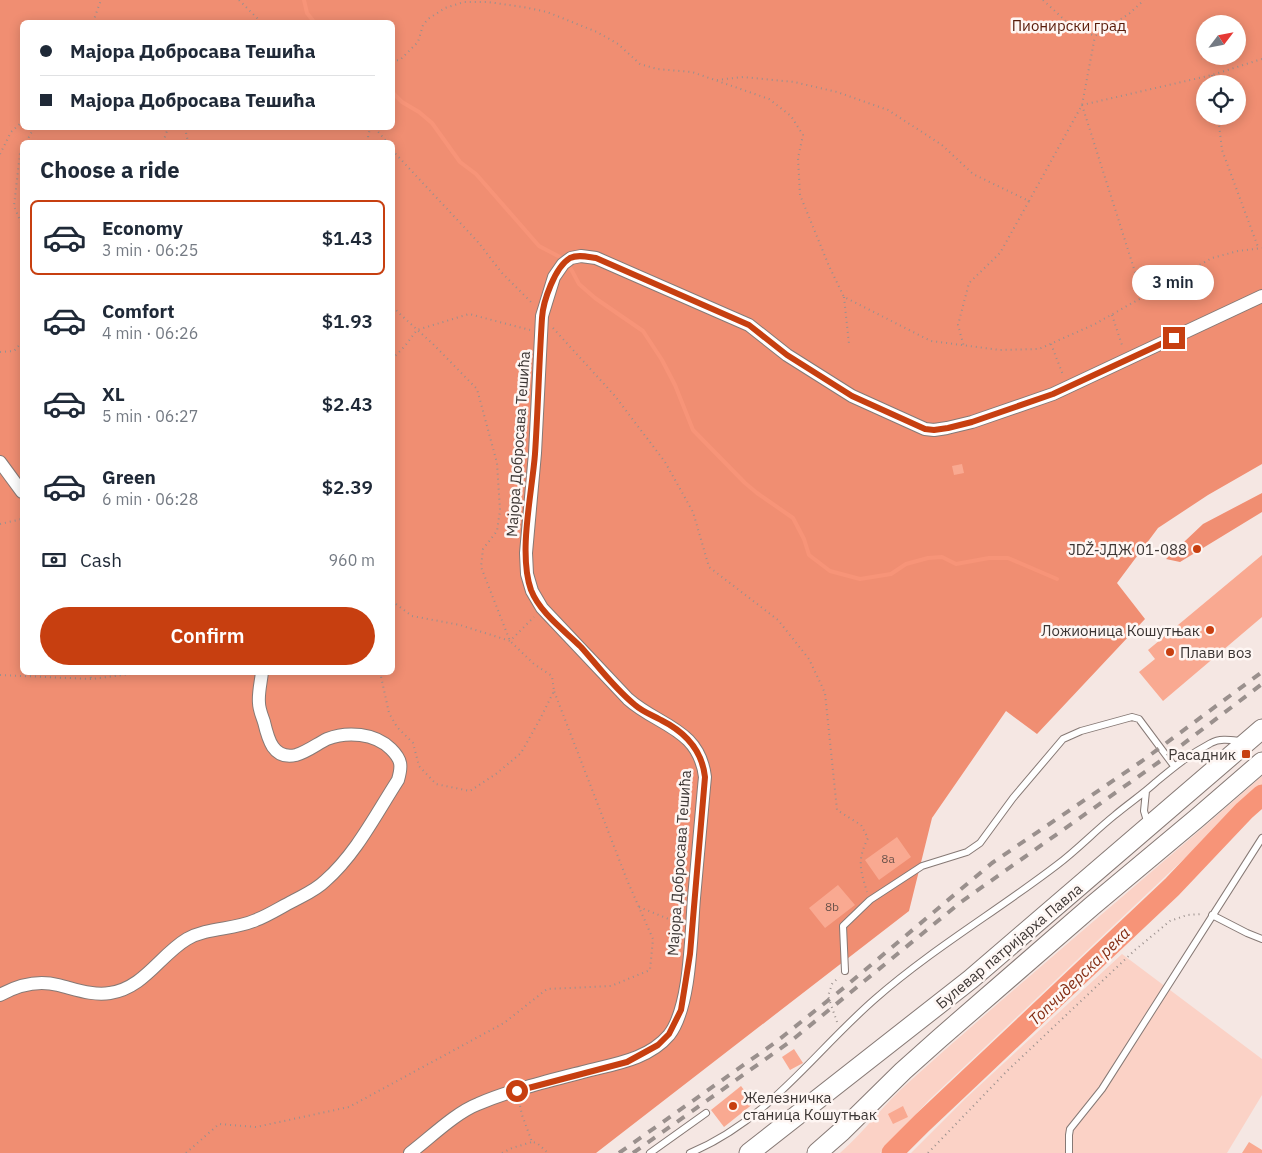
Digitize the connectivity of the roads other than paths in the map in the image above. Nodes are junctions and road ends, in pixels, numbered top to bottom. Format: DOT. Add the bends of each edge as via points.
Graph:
graph roads {
  1 [pos="1262,296"];
  2 [pos="0,462"];
  3 [pos="20,489"];
  4 [pos="262,675"];
  5 [pos="1255,735"];
  6 [pos="1262,762"];
  7 [pos="1174,766"];
  8 [pos="1146,791"];
  9 [pos="1149,826"];
  10 [pos="1262,838"];
  11 [pos="1212,915"];
  12 [pos="1262,939"];
  13 [pos="845,970"];
  14 [pos="0,995"];
  15 [pos="706,1113"];
  16 [pos="410,1153"];
  17 [pos="650,1153"];
  18 [pos="690,1153"];
  19 [pos="749,1153"];
  20 [pos="817,1153"];
  21 [pos="1069,1153"];
  1 -- 16 [label="street, Мајора Добросава Тешића" via="1068,388 972,422 934,430 925,429 852,396 787,355 749,325 596,258 581,256 567,261 554,277 542,316 527,574 542,608 628,699 644,712 676,728 698,752 705,777 690,954 681,1010 669,1034 658,1045 627,1062 476,1104"];
  2 -- 3 [label="street"];
  4 -- 14 [label="street" via="259,703 268,740 278,752 295,755 328,739 355,734 383,743 402,762 398,780 353,849 330,877 310,892 255,921 190,937 144,977 122,990 101,994 45,983 18,987"];
  5 -- 7 [label="lane" via="1214,742"];
  5 -- 9 [label="main road, Булевар патријарха Павла"];
  6 -- 20 [label="main road, Булевар патријарха Павла" via="940,1038"];
  7 -- 8 [label="lane"];
  7 -- 13 [label="lane" via="1139,719 1132,717 1081,730 1062,739 980,843 966,852 922,866 870,900 843,926"];
  8 -- 9 [label="lane" via="1144,811"];
  8 -- 18 [label="lane" via="1058,864 873,1000 756,1115 715,1142"];
  9 -- 19 [label="main road, Булевар патријарха Павла" via="971,979"];
  10 -- 11 [label="lane"];
  11 -- 12 [label="lane"];
  11 -- 21 [label="lane" via="1102,1089 1073,1124 1068,1135"];
  15 -- 17 [label="lane"];
}
